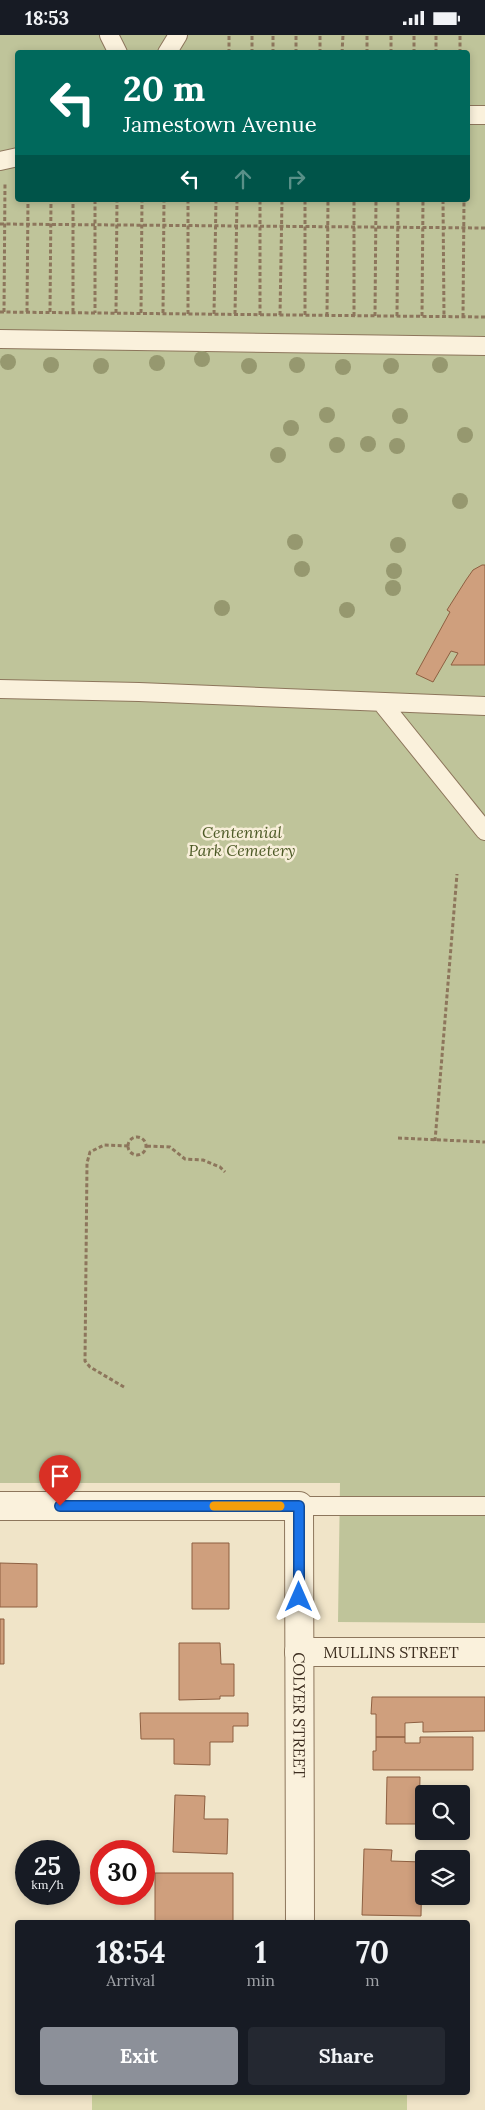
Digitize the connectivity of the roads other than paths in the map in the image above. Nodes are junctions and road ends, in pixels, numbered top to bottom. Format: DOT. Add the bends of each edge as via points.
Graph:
graph roads {
  1 [pos="109,35"];
  2 [pos="178,35"];
  3 [pos="116,50"];
  4 [pos="170,50"];
  5 [pos="0,339"];
  6 [pos="485,346"];
  7 [pos="0,689"];
  8 [pos="381,702"];
  9 [pos="485,706"];
  10 [pos="485,831"];
  11 [pos="0,1506"];
  12 [pos="299,1506"];
  13 [pos="485,1506"];
  14 [pos="299,1652"];
  15 [pos="485,1652"];
  16 [pos="300,1920"];
  1 -- 3 [label="lane"];
  2 -- 4 [label="lane"];
  5 -- 6 [label="lane"];
  7 -- 8 [label="lane"];
  8 -- 9 [label="lane"];
  8 -- 10 [label="lane"];
  11 -- 12 [label="street"];
  12 -- 13 [label="lane"];
  12 -- 14 [label="street, COLYER STREET"];
  14 -- 15 [label="street, MULLINS STREET"];
  14 -- 16 [label="street, COLYER STREET"];
}
